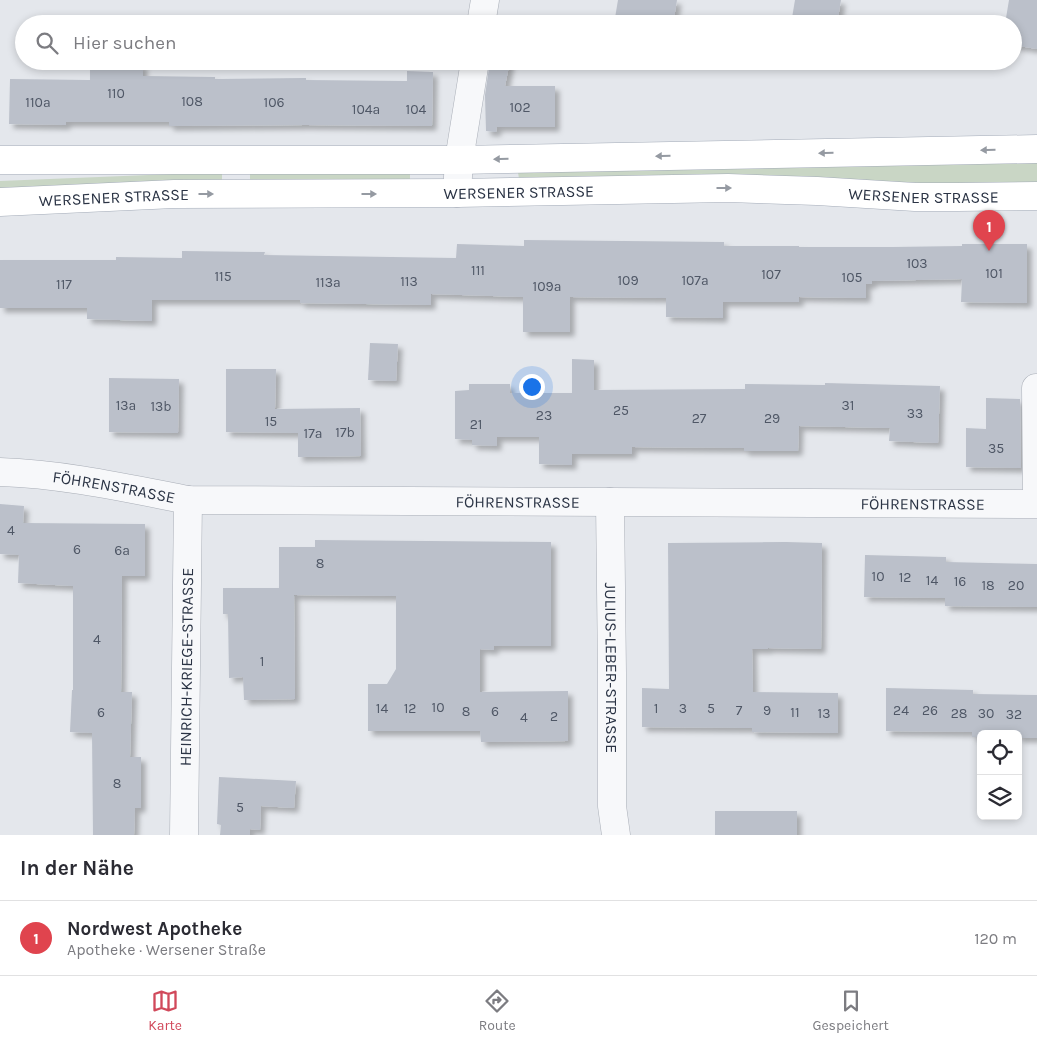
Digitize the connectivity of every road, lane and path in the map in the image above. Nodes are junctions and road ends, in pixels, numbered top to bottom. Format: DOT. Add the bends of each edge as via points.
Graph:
graph roads {
  1 [pos="485,0"];
  2 [pos="482,15"];
  3 [pos="474,70"];
  4 [pos="1037,149"];
  5 [pos="0,160"];
  6 [pos="459,160"];
  7 [pos="457,193"];
  8 [pos="1037,196"];
  9 [pos="0,202"];
  10 [pos="1036,388"];
  11 [pos="0,472"];
  12 [pos="188,500"];
  13 [pos="610,502"];
  14 [pos="1037,504"];
  15 [pos="184,835"];
  16 [pos="616,835"];
  1 -- 2 [label="street"];
  3 -- 6 [label="street"];
  4 -- 6 [label="main road, WERSENER STRASSE, one-way"];
  5 -- 6 [label="main road, WERSENER STRASSE"];
  6 -- 7 [label="street"];
  7 -- 8 [label="main road, WERSENER STRASSE, one-way" via="728,188 915,197"];
  9 -- 7 [label="main road, WERSENER STRASSE, one-way" via="174,194"];
  10 -- 14 [label="street"];
  11 -- 12 [label="street, FÖHRENSTRASSE" via="97,482"];
  12 -- 13 [label="street, FÖHRENSTRASSE"];
  12 -- 15 [label="street, HEINRICH-KRIEGE-STRASSE"];
  13 -- 14 [label="street, FÖHRENSTRASSE"];
  13 -- 16 [label="street, JULIUS-LEBER-STRASSE" via="612,806"];
}
